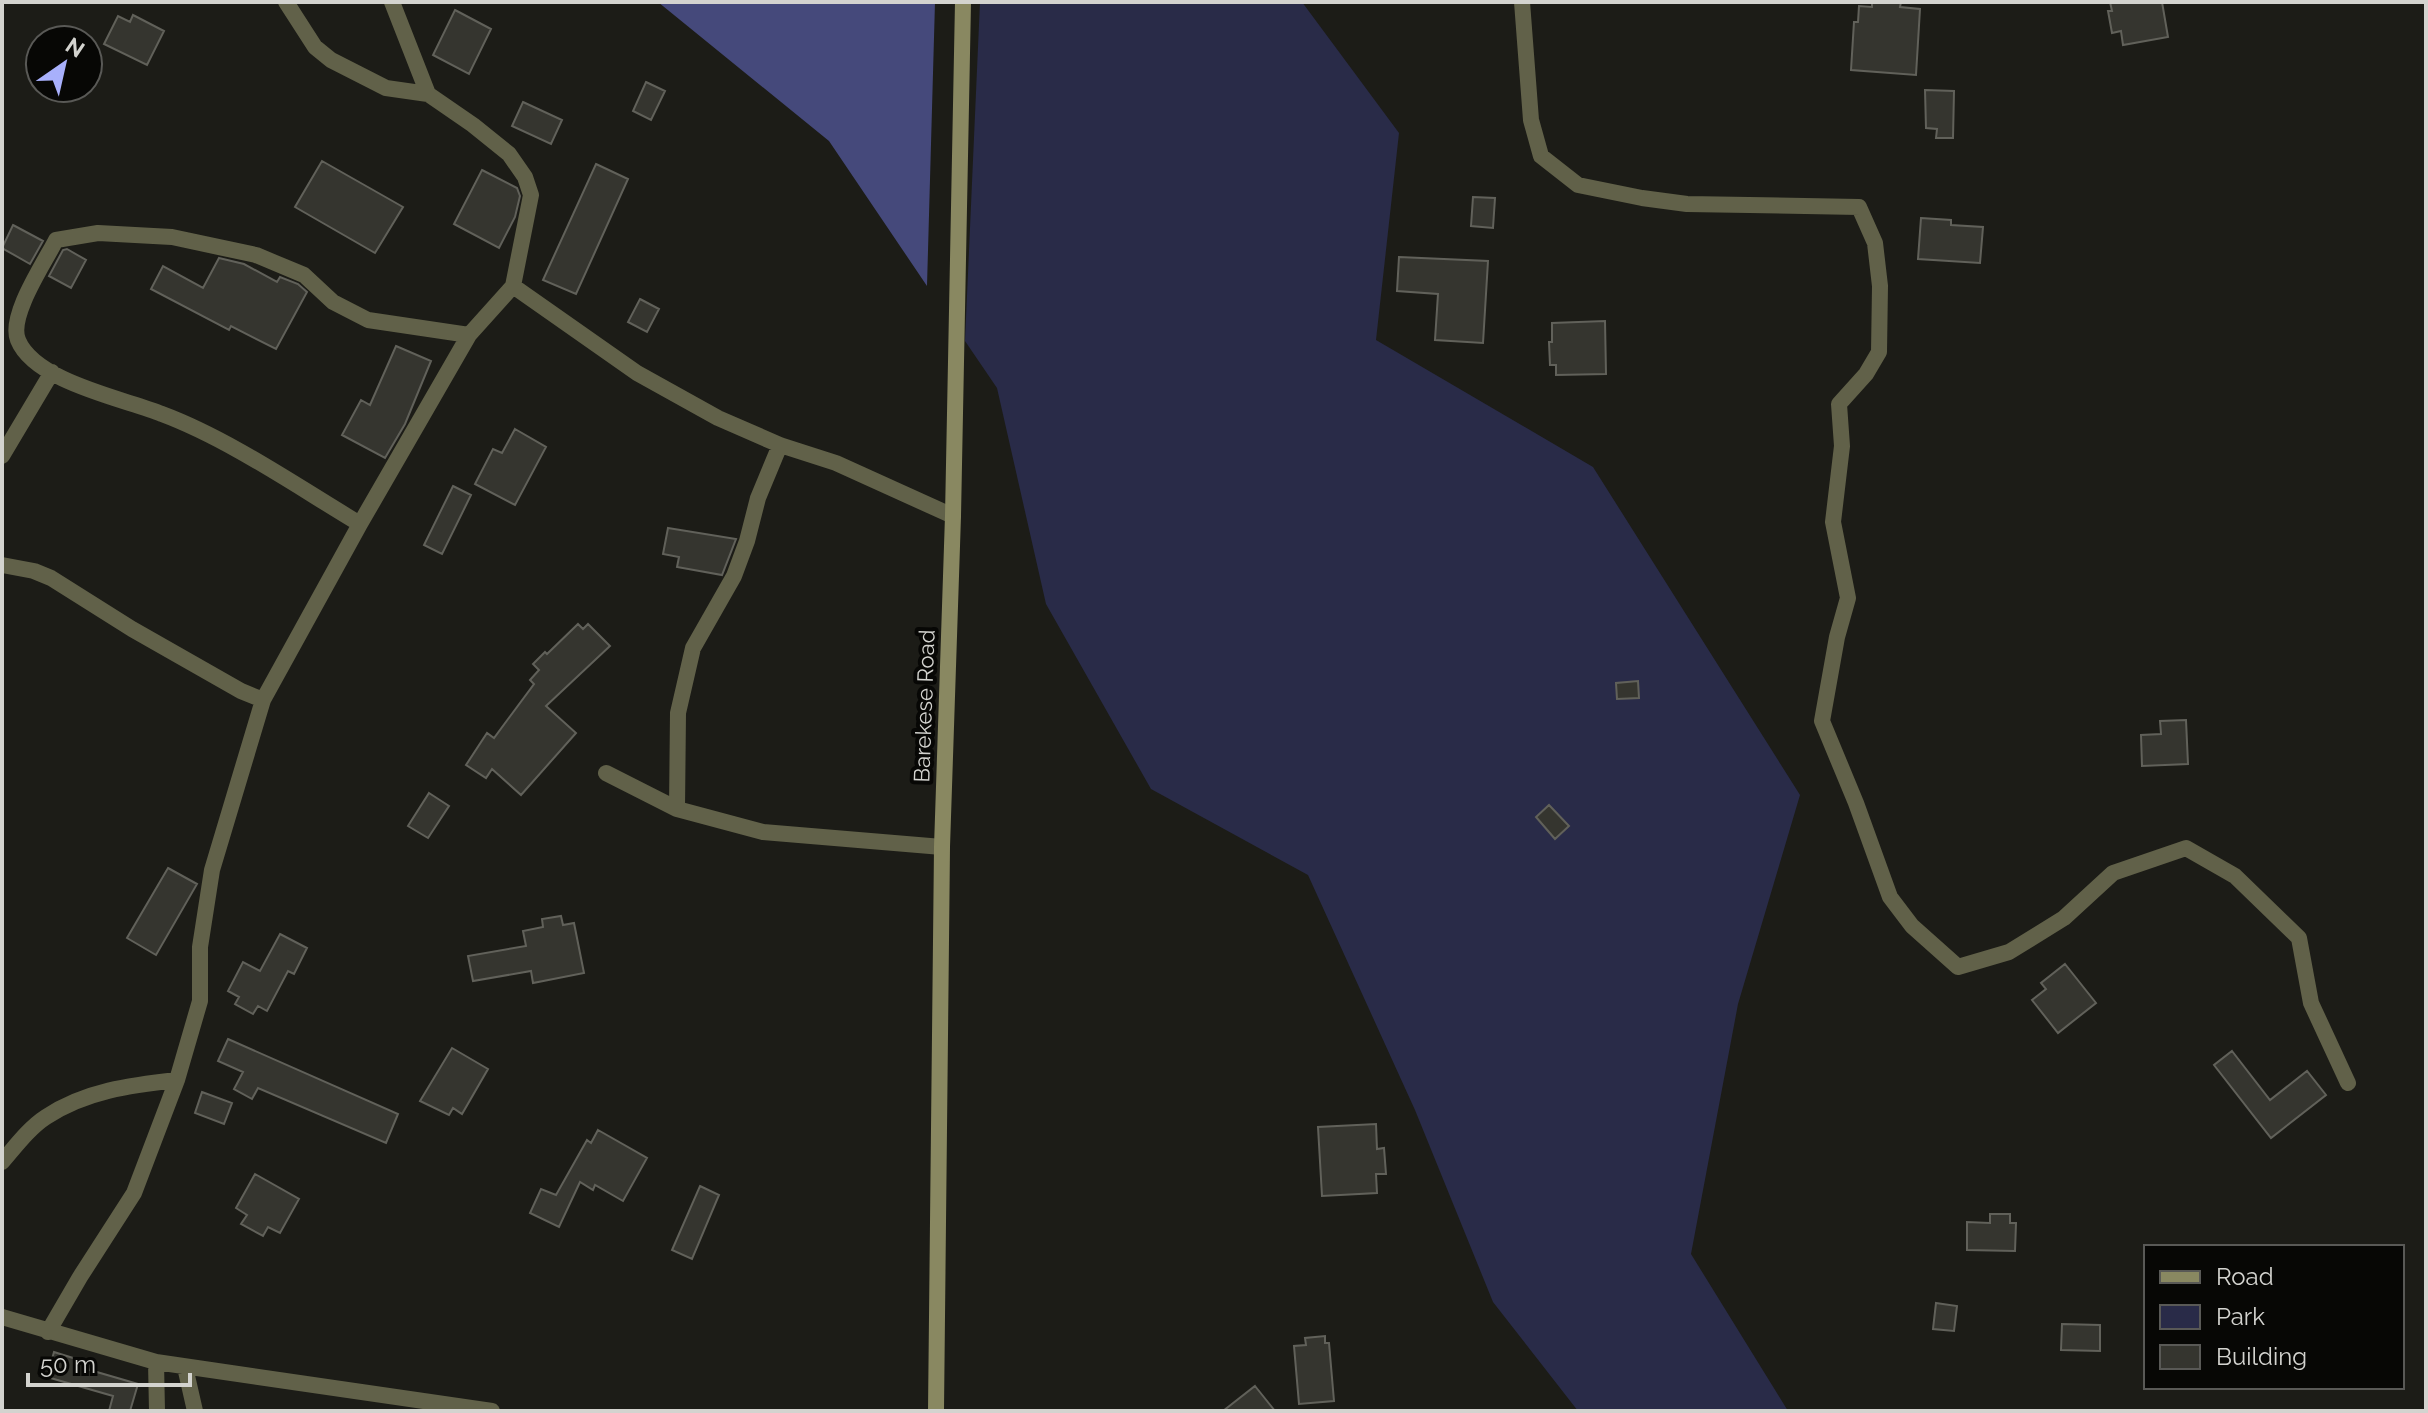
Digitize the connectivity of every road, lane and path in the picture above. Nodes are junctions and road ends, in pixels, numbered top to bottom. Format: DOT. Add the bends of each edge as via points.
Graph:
graph roads {
  1 [pos="286,2"];
  2 [pos="392,2"];
  3 [pos="963,2"];
  4 [pos="1522,2"];
  5 [pos="428,94"];
  6 [pos="513,286"];
  7 [pos="469,335"];
  8 [pos="52,372"];
  9 [pos="780,445"];
  10 [pos="2,456"];
  11 [pos="953,516"];
  12 [pos="360,524"];
  13 [pos="2,565"];
  14 [pos="263,700"];
  15 [pos="606,773"];
  16 [pos="677,809"];
  17 [pos="942,847"];
  18 [pos="177,1080"];
  19 [pos="2348,1083"];
  20 [pos="2,1162"];
  21 [pos="2,1317"];
  22 [pos="48,1332"];
  23 [pos="156,1362"];
  24 [pos="185,1367"];
  25 [pos="157,1411"];
  26 [pos="195,1411"];
  27 [pos="492,1411"];
  28 [pos="936,1411"];
  1 -- 5 [label="street" via="315,47 331,60 386,88"];
  2 -- 5 [label="street"];
  3 -- 11 [label="main road, Barekese Road"];
  4 -- 19 [label="street" via="1531,120 1541,156 1578,185 1687,204 1859,207 1875,243 1879,352 1839,404 1842,446 1833,522 1848,598 1822,721 1890,897 1912,926 1958,967 2009,952 2064,918 2113,873 2186,848 2235,876 2299,938 2311,1003"];
  5 -- 6 [label="street" via="509,154 525,177 531,195"];
  6 -- 7 [label="street"];
  6 -- 9 [label="street" via="637,373"];
  7 -- 8 [label="street" via="368,320 333,302 304,275 256,255 172,237 81,234 56,240 23,303 17,328 25,349"];
  7 -- 12 [label="street"];
  8 -- 10 [label="street"];
  8 -- 12 [label="street" via="162,413"];
  9 -- 11 [label="street" via="836,463"];
  9 -- 16 [label="street" via="734,576 693,648 678,713"];
  11 -- 17 [label="main road, Barekese Road"];
  12 -- 14 [label="street"];
  13 -- 14 [label="street" via="51,578"];
  14 -- 18 [label="street" via="212,870 200,947 200,1001"];
  15 -- 16 [label="street"];
  16 -- 17 [label="street" via="763,832"];
  17 -- 28 [label="main road, Barekese Road"];
  18 -- 20 [label="street" via="97,1093 45,1118"];
  18 -- 22 [label="street" via="134,1193"];
  21 -- 22 [label="street"];
  22 -- 23 [label="street"];
  23 -- 24 [label="street"];
  23 -- 25 [label="street"];
  24 -- 26 [label="street"];
  24 -- 27 [label="street"];
}
